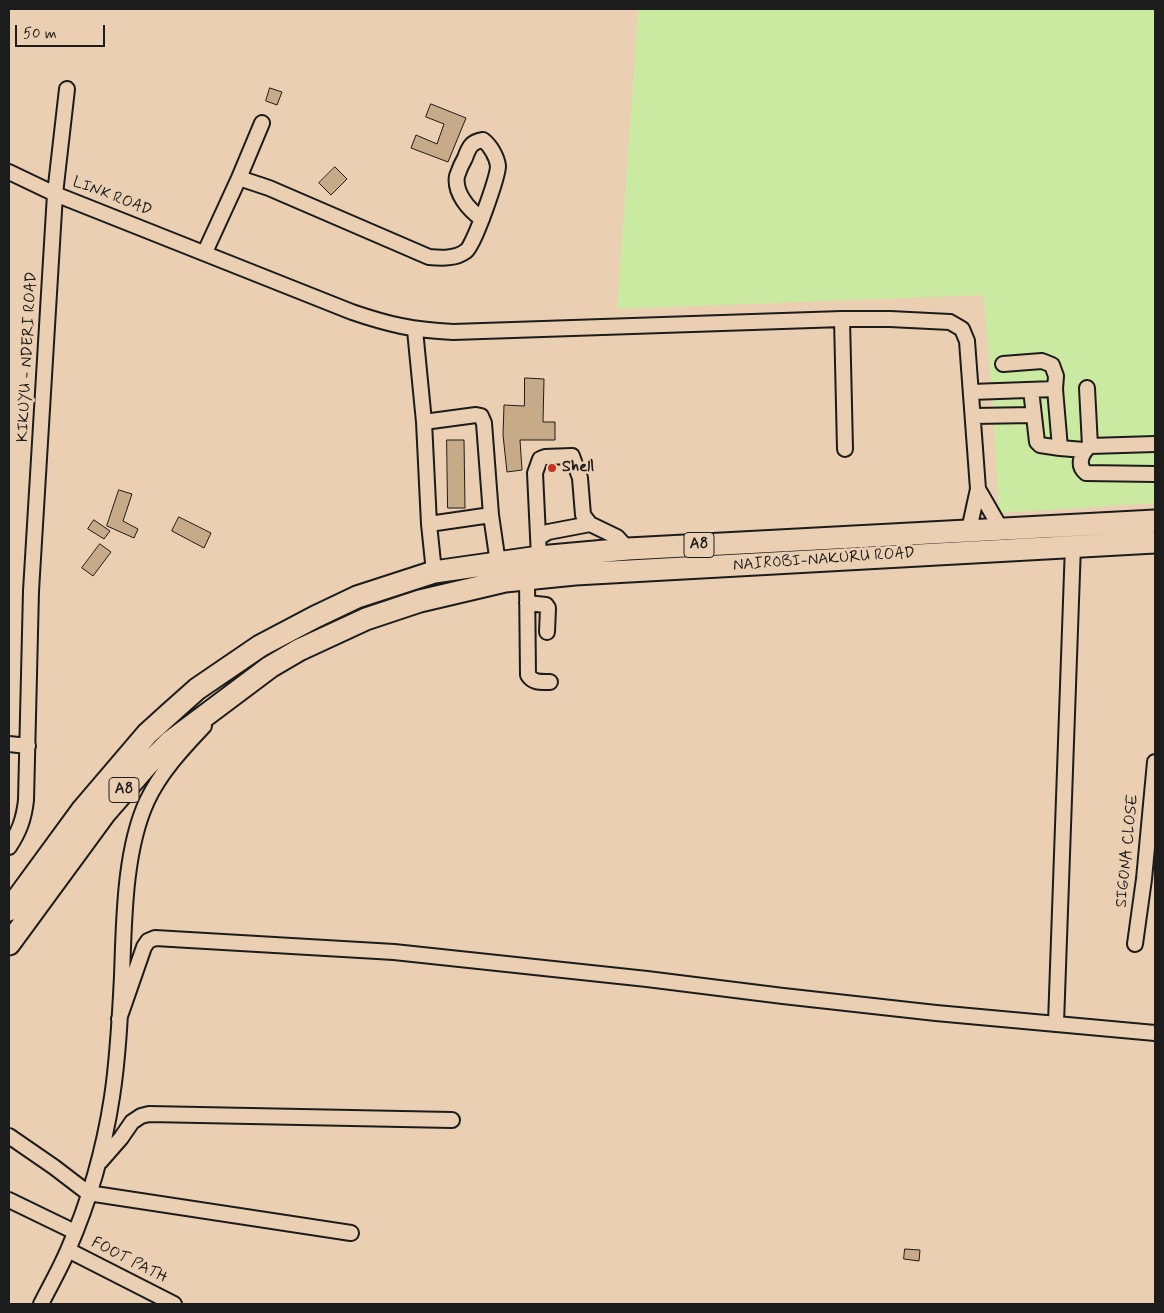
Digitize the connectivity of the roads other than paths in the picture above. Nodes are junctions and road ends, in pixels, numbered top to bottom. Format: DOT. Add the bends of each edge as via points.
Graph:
graph roads {
  1 [pos="67,89"];
  2 [pos="262,123"];
  3 [pos="9,172"];
  4 [pos="239,178"];
  5 [pos="56,194"];
  6 [pos="482,219"];
  7 [pos="204,252"];
  8 [pos="842,319"];
  9 [pos="415,330"];
  10 [pos="1003,364"];
  11 [pos="1087,388"];
  12 [pos="1056,389"];
  13 [pos="1031,390"];
  14 [pos="971,392"];
  15 [pos="973,416"];
  16 [pos="1034,416"];
  17 [pos="424,422"];
  18 [pos="1155,444"];
  19 [pos="845,448"];
  20 [pos="1060,448"];
  21 [pos="1087,448"];
  22 [pos="1155,474"];
  23 [pos="978,489"];
  24 [pos="491,515"];
  25 [pos="1155,521"];
  26 [pos="429,524"];
  27 [pos="590,524"];
  28 [pos="1001,529"];
  29 [pos="969,530"];
  30 [pos="1155,542"];
  31 [pos="1073,545"];
  32 [pos="539,547"];
  33 [pos="628,549"];
  34 [pos="498,563"];
  35 [pos="434,572"];
  36 [pos="527,579"];
  37 [pos="527,603"];
  38 [pos="547,632"];
  39 [pos="270,666"];
  40 [pos="550,682"];
  41 [pos="9,744"];
  42 [pos="28,746"];
  43 [pos="1155,762"];
  44 [pos="9,848"];
  45 [pos="9,910"];
  46 [pos="9,944"];
  47 [pos="1135,944"];
  48 [pos="119,1019"];
  49 [pos="1056,1023"];
  50 [pos="1155,1033"];
  51 [pos="452,1120"];
  52 [pos="9,1136"];
  53 [pos="97,1165"];
  54 [pos="88,1193"];
  55 [pos="9,1200"];
  56 [pos="75,1232"];
  57 [pos="351,1233"];
  58 [pos="68,1250"];
  59 [pos="41,1304"];
  60 [pos="174,1304"];
  1 -- 5 [label="street, KIKUYU - NDERI ROAD"];
  2 -- 4 [label="street"];
  3 -- 5 [label="street, LINK ROAD"];
  4 -- 6 [label="street" via="429,256 444,258 466,252"];
  4 -- 7 [label="street"];
  5 -- 7 [label="street, LINK ROAD"];
  5 -- 42 [label="street, KIKUYU - NDERI ROAD" via="31,591"];
  6 -- 6 [label="street" via="498,165 483,140 474,141 468,147 457,176 462,197 472,212"];
  7 -- 9 [label="street, LINK ROAD" via="352,312"];
  8 -- 9 [label="street, LINK ROAD" via="453,332"];
  8 -- 14 [label="street, LINK ROAD" via="950,322 958,326 967,341"];
  8 -- 19 [label="street"];
  9 -- 17 [label="street"];
  10 -- 12 [label="street" via="1048,363 1056,376"];
  11 -- 21 [label="street"];
  12 -- 13 [label="street"];
  12 -- 20 [label="street"];
  13 -- 14 [label="street"];
  13 -- 16 [label="street"];
  14 -- 15 [label="street"];
  15 -- 16 [label="street"];
  15 -- 23 [label="street"];
  16 -- 20 [label="street" via="1037,442"];
  17 -- 24 [label="street" via="476,414 481,416"];
  17 -- 26 [label="street"];
  18 -- 21 [label="street"];
  20 -- 21 [label="street"];
  21 -- 22 [label="street" via="1080,465 1086,473"];
  23 -- 28 [label="street"];
  23 -- 29 [label="street"];
  24 -- 26 [label="street"];
  24 -- 34 [label="street"];
  25 -- 28 [label="highway, A8"];
  26 -- 35 [label="street"];
  27 -- 32 [label="street" via="548,532"];
  27 -- 32 [label="street" via="583,515 580,478 572,456 545,456 540,459 535,473"];
  27 -- 33 [label="street" via="618,537"];
  28 -- 29 [label="highway, A8"];
  29 -- 33 [label="highway, A8"];
  30 -- 31 [label="highway, NAIROBI-NAKURU ROAD / A8"];
  31 -- 36 [label="highway, NAIROBI-NAKURU ROAD / A8"];
  31 -- 49 [label="street"];
  32 -- 33 [label="highway, A8"];
  32 -- 34 [label="highway, A8"];
  34 -- 35 [label="highway, A8"];
  35 -- 45 [label="highway, A8" via="357,597 314,617 260,646 197,689 147,734 83,809"];
  36 -- 37 [label="street"];
  36 -- 39 [label="highway, NAIROBI-NAKURU ROAD / A8" via="452,593 366,619"];
  37 -- 38 [label="street" via="546,605"];
  37 -- 40 [label="street" via="528,675 537,682"];
  39 -- 46 [label="highway, A8" via="177,736 146,766 105,813"];
  39 -- 48 [label="street" via="182,749 147,801 134,839 124,909"];
  41 -- 42 [label="street"];
  42 -- 44 [label="street, KIKUYU - NDERI ROAD" via="24,816"];
  43 -- 47 [label="street, SIGONA CLOSE"];
  48 -- 49 [label="street" via="144,947 156,938 394,952 647,978 926,1012"];
  48 -- 53 [label="street" via="112,1098"];
  49 -- 50 [label="street"];
  51 -- 53 [label="street" via="149,1114 132,1122"];
  52 -- 54 [label="street"];
  53 -- 54 [label="street"];
  54 -- 56 [label="street"];
  54 -- 57 [label="street"];
  55 -- 56 [label="street"];
  56 -- 58 [label="street"];
  58 -- 59 [label="street"];
  58 -- 60 [label="street, FOOT PATH"];
}
